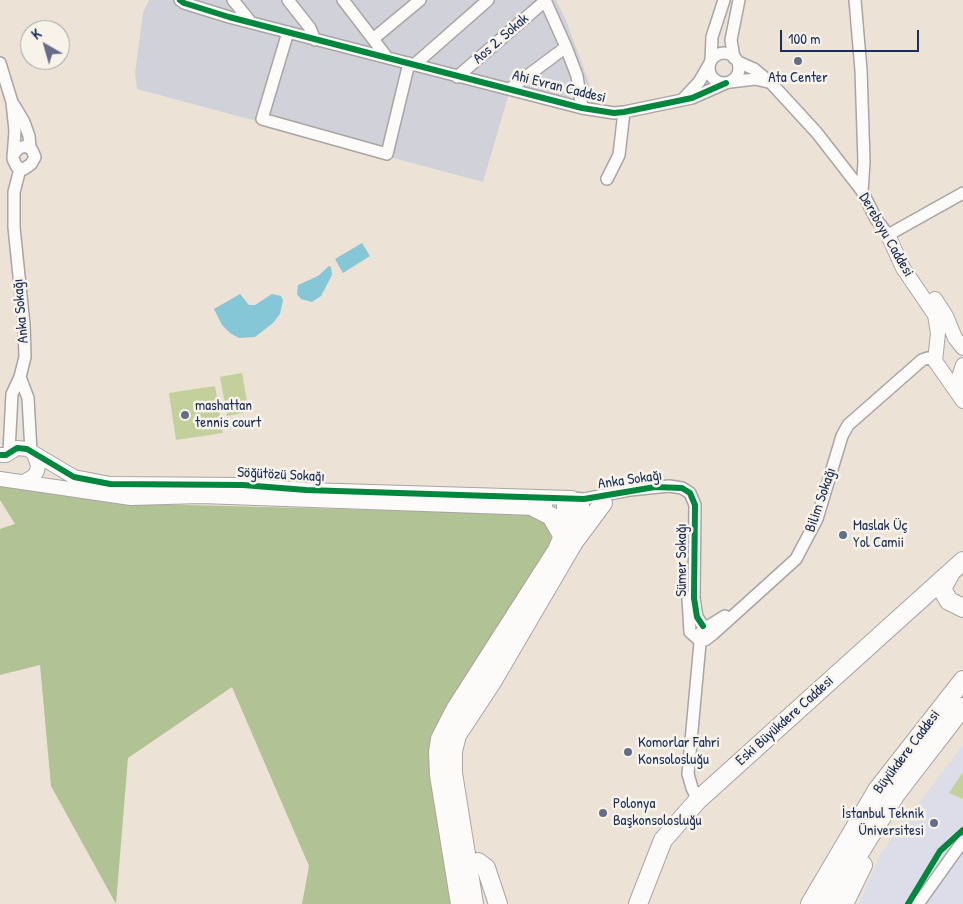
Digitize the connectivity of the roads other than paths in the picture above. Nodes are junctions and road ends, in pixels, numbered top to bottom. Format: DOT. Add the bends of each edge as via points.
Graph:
graph roads {
  1 [pos="180,0"];
  2 [pos="233,0"];
  3 [pos="288,0"];
  4 [pos="420,0"];
  5 [pos="488,0"];
  6 [pos="545,0"];
  7 [pos="724,0"];
  8 [pos="739,0"];
  9 [pos="855,0"];
  10 [pos="346,1"];
  11 [pos="250,20"];
  12 [pos="288,32"];
  13 [pos="373,39"];
  14 [pos="315,40"];
  15 [pos="566,47"];
  16 [pos="386,56"];
  17 [pos="736,60"];
  18 [pos="710,62"];
  19 [pos="0,63"];
  20 [pos="411,64"];
  21 [pos="457,77"];
  22 [pos="728,83"];
  23 [pos="772,84"];
  24 [pos="511,88"];
  25 [pos="682,100"];
  26 [pos="12,102"];
  27 [pos="582,108"];
  28 [pos="624,112"];
  29 [pos="30,147"];
  30 [pos="16,161"];
  31 [pos="607,178"];
  32 [pos="862,191"];
  33 [pos="963,193"];
  34 [pos="888,235"];
  35 [pos="960,345"];
  36 [pos="936,346"];
  37 [pos="963,364"];
  38 [pos="938,365"];
  39 [pos="20,377"];
  40 [pos="963,390"];
  41 [pos="963,401"];
  42 [pos="32,453"];
  43 [pos="5,454"];
  44 [pos="12,481"];
  45 [pos="687,496"];
  46 [pos="573,503"];
  47 [pos="603,503"];
  48 [pos="536,508"];
  49 [pos="569,540"];
  50 [pos="957,566"];
  51 [pos="963,608"];
  52 [pos="703,626"];
  53 [pos="699,640"];
  54 [pos="963,680"];
  55 [pos="963,707"];
  56 [pos="475,709"];
  57 [pos="896,794"];
  58 [pos="698,800"];
  59 [pos="963,841"];
  60 [pos="478,862"];
  61 [pos="460,904"];
  62 [pos="474,904"];
  63 [pos="485,904"];
  64 [pos="498,904"];
  65 [pos="638,904"];
  66 [pos="810,904"];
  67 [pos="828,904"];
  68 [pos="844,904"];
  69 [pos="918,904"];
  1 -- 11 [label="street, Ahi Evran Caddesi" via="200,9"];
  2 -- 11 [label="street"];
  3 -- 14 [label="street" via="310,28"];
  4 -- 13 [label="street"];
  5 -- 20 [label="street"];
  6 -- 15 [label="street"];
  6 -- 21 [label="street, Aos 2. Sokak"];
  7 -- 18 [label="street" via="712,37"];
  8 -- 17 [label="street" via="730,40"];
  9 -- 32 [label="street" via="862,83"];
  10 -- 13 [label="street"];
  11 -- 12 [label="street, Ahi Evran Caddesi"];
  12 -- 14 [label="street, Ahi Evran Caddesi"];
  12 -- 20 [label="street" via="262,119 387,154"];
  13 -- 16 [label="street"];
  14 -- 16 [label="street, Ahi Evran Caddesi"];
  15 -- 24 [label="street"];
  15 -- 27 [label="street" via="577,76"];
  16 -- 20 [label="street, Ahi Evran Caddesi"];
  17 -- 18 [label="street" via="722,53"];
  17 -- 22 [label="street" via="737,75"];
  17 -- 23 [label="street, Dereboyu Caddesi"];
  18 -- 22 [label="street" via="712,78"];
  18 -- 25 [label="street" via="699,82"];
  19 -- 26 [label="street, Anka Sokağı"];
  20 -- 21 [label="street, Ahi Evran Caddesi"];
  21 -- 24 [label="street, Ahi Evran Caddesi"];
  22 -- 23 [label="street, Ahi Evran Caddesi" via="755,79"];
  22 -- 25 [label="street, Ahi Evran Caddesi"];
  23 -- 32 [label="street, Dereboyu Caddesi" via="817,133"];
  24 -- 27 [label="street, Ahi Evran Caddesi"];
  25 -- 28 [label="street, Ahi Evran Caddesi"];
  26 -- 29 [label="street" via="24,122"];
  26 -- 30 [label="street, Anka Sokağı"];
  27 -- 28 [label="street, Ahi Evran Caddesi"];
  28 -- 31 [label="street" via="619,154"];
  29 -- 30 [label="street" via="19,148"];
  29 -- 30 [label="street" via="34,154 28,168"];
  30 -- 39 [label="street, Anka Sokağı" via="14,207 24,324"];
  32 -- 34 [label="street, Dereboyu Caddesi"];
  33 -- 34 [label="street"];
  34 -- 35 [label="street" via="946,316"];
  34 -- 36 [label="street, Dereboyu Caddesi" via="903,268 935,314"];
  35 -- 36 [label="street" via="946,341"];
  36 -- 38 [label="street, Dereboyu Caddesi"];
  36 -- 52 [label="street, Bilim Sokağı" via="912,362 842,425 811,516 791,555 723,618 710,626"];
  37 -- 38 [label="street" via="954,369"];
  37 -- 40 [label="street" via="958,380"];
  38 -- 41 [label="street"];
  38 -- 53 [label="street, Bilim Sokağı" via="928,358 922,360 848,425 814,525 796,559 713,634"];
  39 -- 42 [label="street" via="28,398"];
  39 -- 43 [label="street, Anka Sokağı" via="12,394"];
  42 -- 43 [label="street, Söğütözü Sokağı" via="22,448"];
  42 -- 44 [label="street" via="38,465 34,476"];
  42 -- 46 [label="street, Söğütözü Sokağı" via="74,477 110,484 243,485"];
  43 -- 44 [label="street" via="3,470"];
  44 -- 48 [label="street, Söğütözü Sokağı" via="131,498 254,497"];
  45 -- 46 [label="street, Anka Sokağı" via="682,488 669,486 630,490"];
  45 -- 47 [label="street, Anka Sokağı" via="666,494"];
  45 -- 52 [label="street, Sümer Sokağı" via="695,505 694,598 697,617"];
  45 -- 53 [label="street, Sümer Sokağı" via="689,628"];
  46 -- 47 [label="street, Anka Sokağı"];
  46 -- 48 [label="street, Söğütözü Sokağı"];
  46 -- 49 [label="main road"];
  47 -- 49 [label="main road"];
  48 -- 49 [label="main road" via="551,516"];
  49 -- 56 [label="main road"];
  49 -- 61 [label="main road" via="451,716 440,739 438,776"];
  50 -- 51 [label="main road" via="943,591 949,601"];
  50 -- 58 [label="main road, Eski Büyükdere Caddesi"];
  52 -- 53 [label="street"];
  53 -- 58 [label="street" via="688,774"];
  54 -- 66 [label="main road, Büyükdere Caddesi" via="877,790"];
  55 -- 57 [label="main road, Büyükdere Caddesi"];
  56 -- 60 [label="main road" via="464,742 463,757"];
  56 -- 62 [label="main road" via="458,735 452,760"];
  57 -- 67 [label="main road, Büyükdere Caddesi"];
  57 -- 68 [label="main road"];
  58 -- 65 [label="main road, Eski Büyükdere Caddesi" via="663,840"];
  59 -- 69 [label="street"];
  60 -- 63 [label="main road"];
  60 -- 64 [label="main road" via="486,868"];
}
